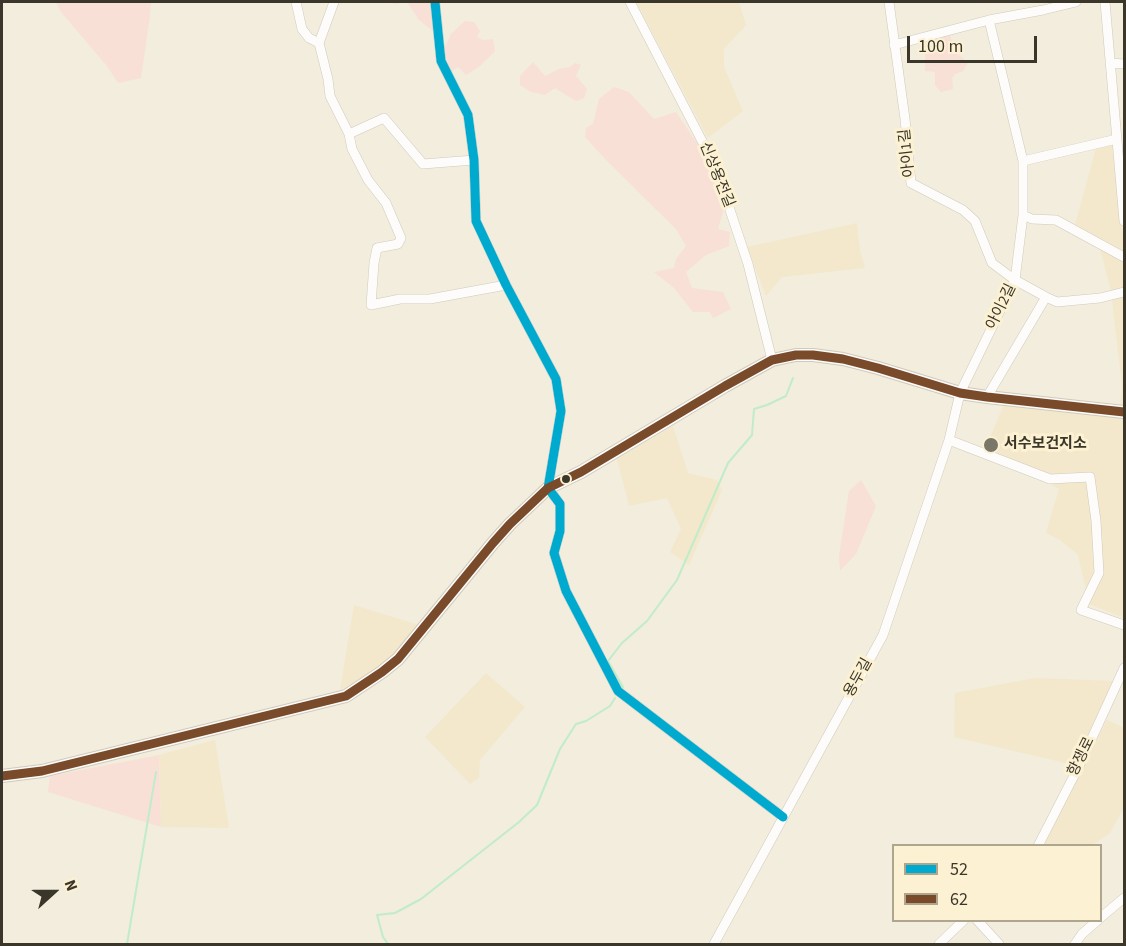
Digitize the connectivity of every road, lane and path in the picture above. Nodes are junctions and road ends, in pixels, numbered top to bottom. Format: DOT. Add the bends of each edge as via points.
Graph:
graph roads {
  1 [pos="296,2"];
  2 [pos="334,2"];
  3 [pos="435,2"];
  4 [pos="630,2"];
  5 [pos="889,2"];
  6 [pos="1076,2"];
  7 [pos="1105,2"];
  8 [pos="989,20"];
  9 [pos="319,43"];
  10 [pos="894,45"];
  11 [pos="1110,63"];
  12 [pos="1125,64"];
  13 [pos="349,134"];
  14 [pos="1117,139"];
  15 [pos="474,160"];
  16 [pos="1023,161"];
  17 [pos="1023,215"];
  18 [pos="1125,221"];
  19 [pos="1125,257"];
  20 [pos="1015,280"];
  21 [pos="506,285"];
  22 [pos="1125,292"];
  23 [pos="1046,297"];
  24 [pos="772,360"];
  25 [pos="960,393"];
  26 [pos="987,397"];
  27 [pos="1125,412"];
  28 [pos="949,440"];
  29 [pos="548,488"];
  30 [pos="1125,626"];
  31 [pos="1125,668"];
  32 [pos="2,776"];
  33 [pos="783,817"];
  34 [pos="1039,844"];
  35 [pos="1125,898"];
  36 [pos="1102,917"];
  37 [pos="963,922"];
  38 [pos="978,922"];
  39 [pos="1095,922"];
  40 [pos="714,945"];
  41 [pos="939,945"];
  42 [pos="999,945"];
  43 [pos="1075,945"];
  1 -- 9 [label="street" via="302,29"];
  2 -- 9 [label="street"];
  3 -- 15 [label="street" via="441,62 468,115"];
  4 -- 24 [label="street, 신상용전길" via="716,168 748,264"];
  5 -- 10 [label="street"];
  6 -- 8 [label="street"];
  7 -- 11 [label="street"];
  8 -- 10 [label="street"];
  8 -- 16 [label="street, 아이2길"];
  9 -- 13 [label="street" via="330,96"];
  10 -- 20 [label="street, 아이1길" via="910,183 969,215 992,263"];
  11 -- 12 [label="street"];
  11 -- 14 [label="street"];
  13 -- 15 [label="street" via="384,118 423,164"];
  13 -- 21 [label="street" via="352,149 386,203 401,238 398,244 377,248 371,305"];
  14 -- 16 [label="street"];
  14 -- 18 [label="street"];
  15 -- 21 [label="street" via="476,221"];
  16 -- 17 [label="street, 아이2길"];
  17 -- 19 [label="street" via="1056,220"];
  17 -- 20 [label="street, 아이2길"];
  20 -- 23 [label="street, 아이1길"];
  20 -- 25 [label="street, 아이2길"];
  21 -- 29 [label="street" via="556,379 561,411"];
  22 -- 23 [label="street, 아이1길" via="1057,302"];
  23 -- 26 [label="street"];
  24 -- 25 [label="main road" via="796,355 843,359"];
  24 -- 29 [label="main road"];
  25 -- 26 [label="main road"];
  25 -- 28 [label="street, 용두길"];
  26 -- 27 [label="main road"];
  28 -- 30 [label="street" via="1050,478 1090,477 1099,573 1081,610"];
  28 -- 33 [label="street, 용두길" via="882,635"];
  29 -- 32 [label="main road" via="493,543 398,658 346,696 42,771"];
  29 -- 33 [label="street" via="560,504 560,531 554,553 566,591 618,691"];
  31 -- 34 [label="street, 항쟁로"];
  33 -- 40 [label="street, 용두길"];
  35 -- 36 [label="street"];
  37 -- 41 [label="street"];
  38 -- 42 [label="street"];
  39 -- 43 [label="street"];
}
